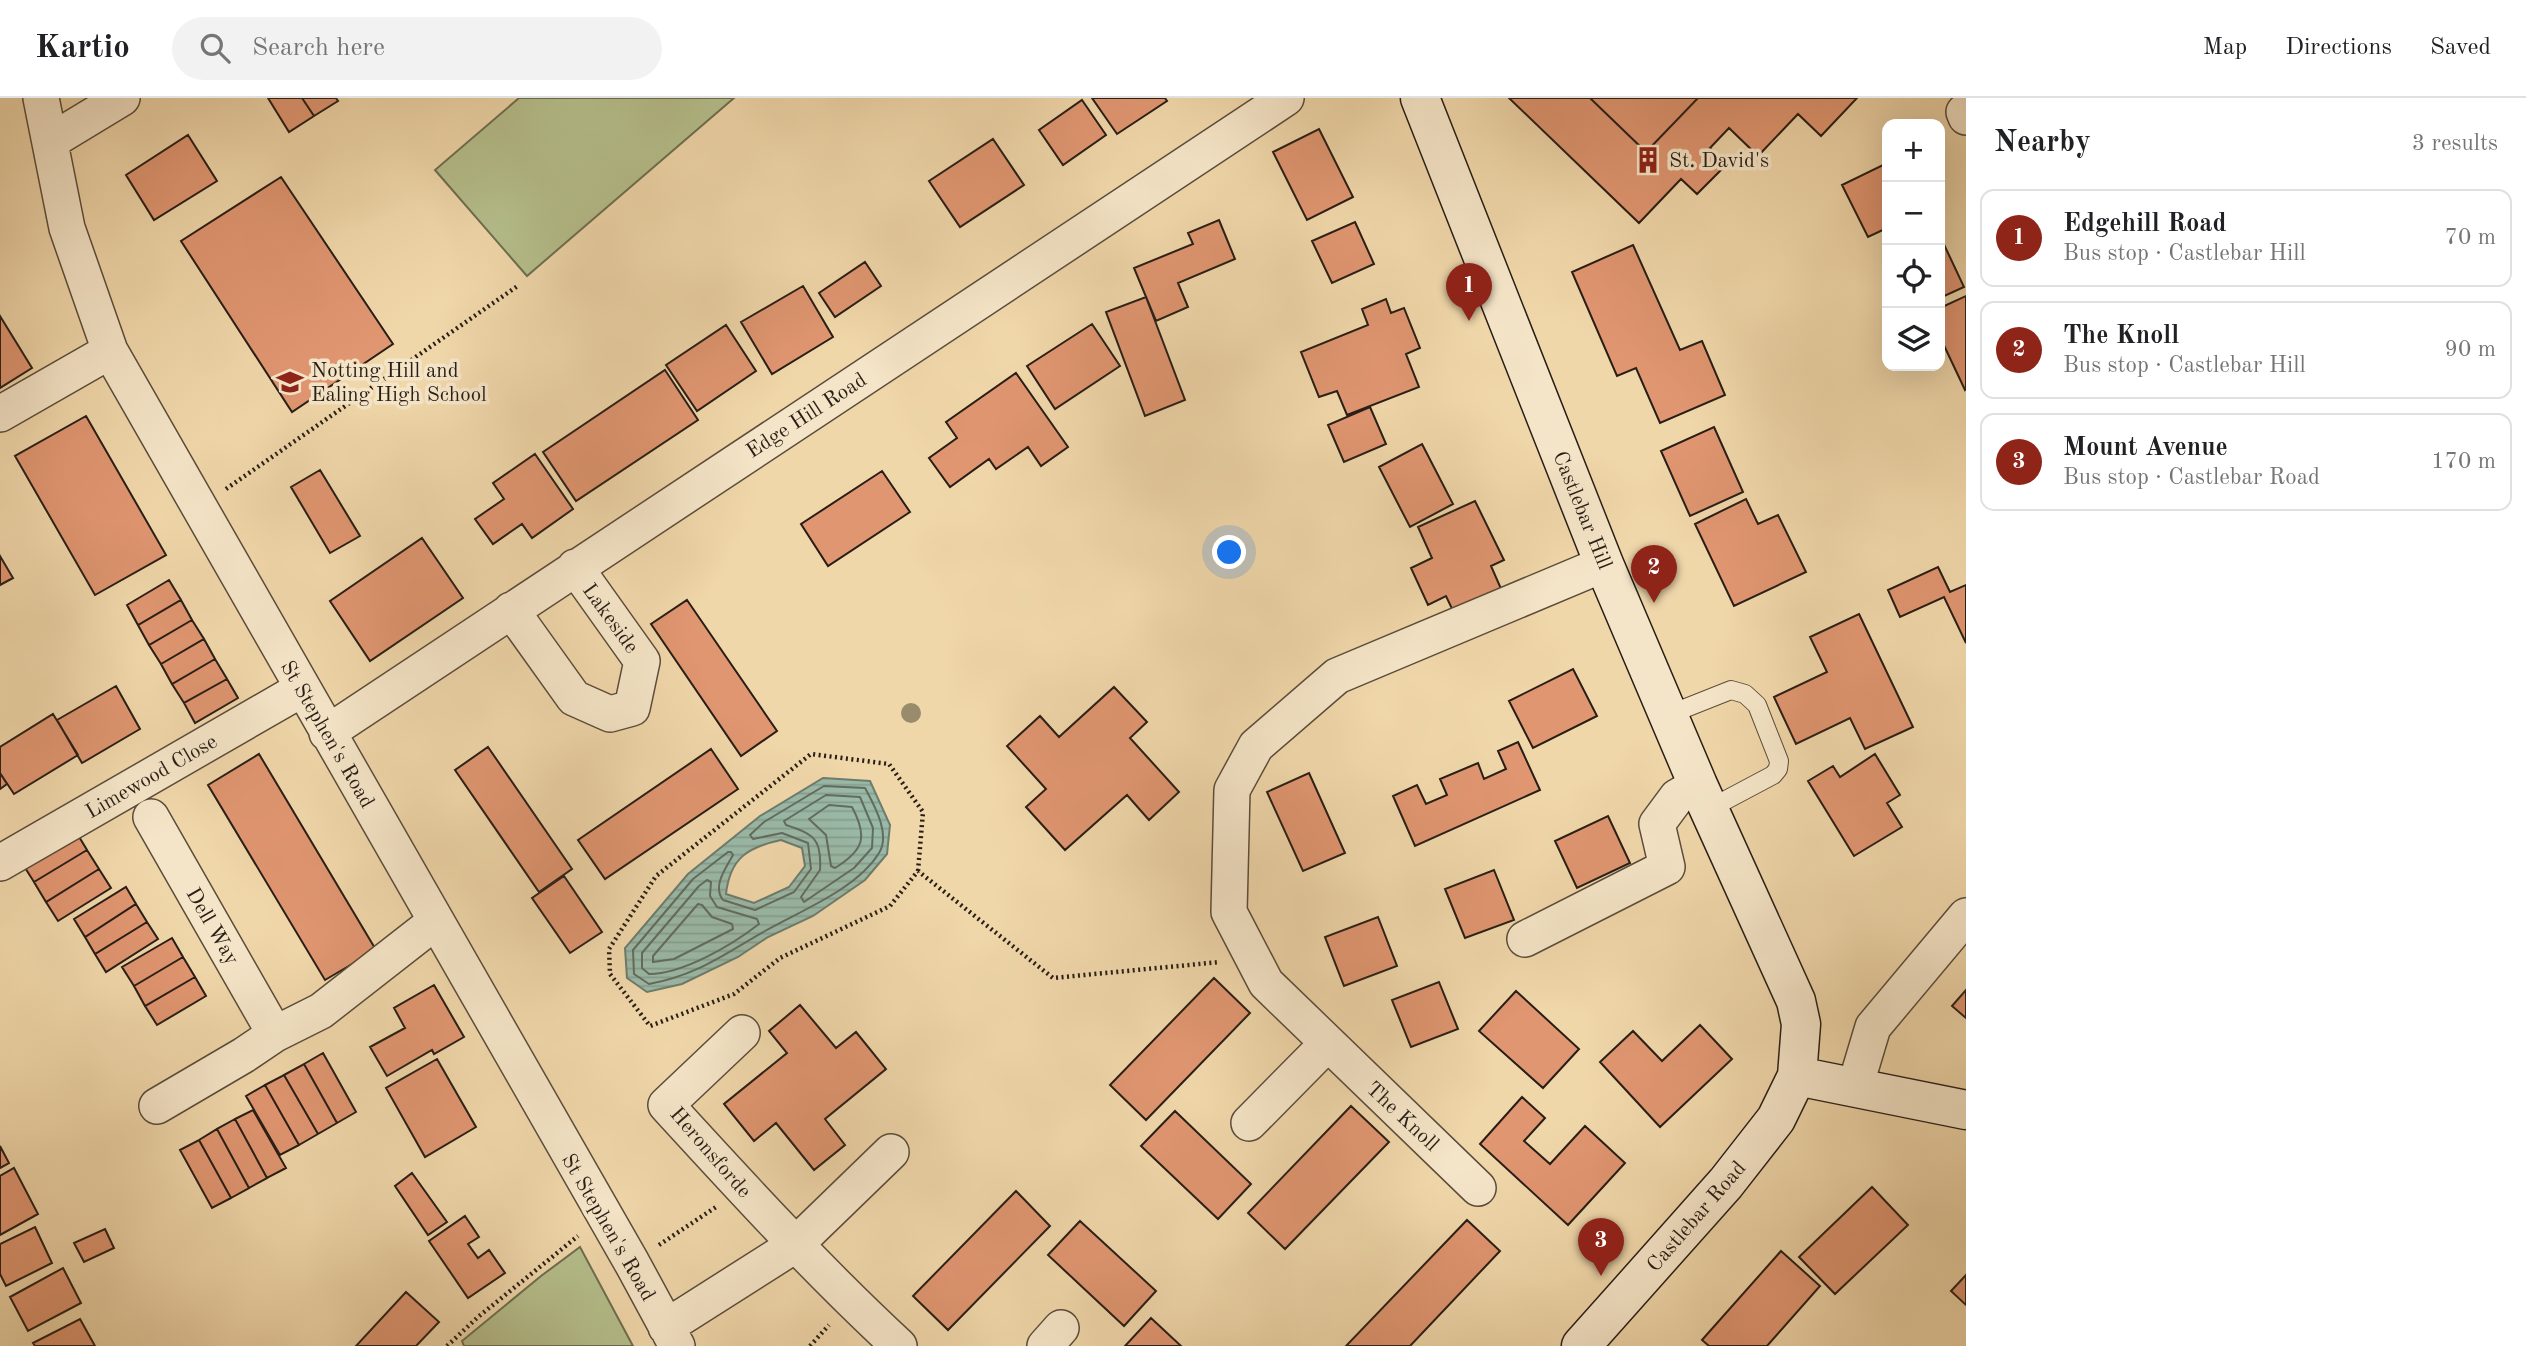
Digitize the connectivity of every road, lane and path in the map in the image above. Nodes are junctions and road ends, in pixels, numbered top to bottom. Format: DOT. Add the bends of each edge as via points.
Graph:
graph roads {
  1 [pos="41,98"];
  2 [pos="121,98"];
  3 [pos="1286,98"];
  4 [pos="1422,99"];
  5 [pos="51,141"];
  6 [pos="519,285"];
  7 [pos="110,351"];
  8 [pos="0,414"];
  9 [pos="199,506"];
  10 [pos="1604,564"];
  11 [pos="575,567"];
  12 [pos="510,610"];
  13 [pos="302,689"];
  14 [pos="1668,715"];
  15 [pos="327,733"];
  16 [pos="1703,797"];
  17 [pos="151,817"];
  18 [pos="0,863"];
  19 [pos="918,871"];
  20 [pos="1966,916"];
  21 [pos="435,922"];
  22 [pos="1525,939"];
  23 [pos="1252,956"];
  24 [pos="742,1033"];
  25 [pos="275,1034"];
  26 [pos="1327,1044"];
  27 [pos="1797,1076"];
  28 [pos="1855,1087"];
  29 [pos="156,1106"];
  30 [pos="1966,1110"];
  31 [pos="1249,1123"];
  32 [pos="891,1152"];
  33 [pos="1478,1188"];
  34 [pos="743,1189"];
  35 [pos="604,1216"];
  36 [pos="795,1245"];
  37 [pos="632,1264"];
  38 [pos="671,1337"];
  39 [pos="454,1343"];
  40 [pos="447,1346"];
  41 [pos="899,1346"];
  42 [pos="1581,1346"];
  1 -- 5 [label="street, St Stephen's Road"];
  2 -- 5 [label="street"];
  3 -- 11 [label="street, Edge Hill Road"];
  4 -- 10 [label="main road, Castlebar Hill"];
  5 -- 7 [label="street, St Stephen's Road" via="67,228"];
  6 -- 9 [label="path"];
  7 -- 8 [label="street"];
  7 -- 9 [label="street, St Stephen's Road"];
  9 -- 13 [label="street, St Stephen's Road"];
  10 -- 14 [label="main road, Castlebar Hill"];
  10 -- 23 [label="street, The Knoll" via="1337,676 1256,746 1232,790 1228,912"];
  11 -- 12 [label="street, Edge Hill Road"];
  11 -- 12 [label="street, Lakeside" via="642,662 632,708 610,714 574,698"];
  12 -- 15 [label="street, Edge Hill Road"];
  13 -- 15 [label="street, St Stephen's Road"];
  13 -- 18 [label="street, Limewood Close"];
  14 -- 16 [label="main road, Castlebar Hill"];
  14 -- 16 [label="lane" via="1731,690 1745,694 1757,705 1778,769 1773,775"];
  15 -- 21 [label="street, St Stephen's Road"];
  16 -- 22 [label="street" via="1677,797 1657,824 1667,867"];
  16 -- 27 [label="main road, Castlebar Hill" via="1796,1001 1801,1024"];
  17 -- 25 [label="street, Dell Way"];
  19 -- 19 [label="path" via="890,906 780,958 733,994 650,1026 610,974 609,948 656,876 811,754 889,764 923,812"];
  19 -- 23 [label="path" via="1053,978"];
  20 -- 28 [label="street" via="1873,1027"];
  21 -- 25 [label="street" via="321,1011"];
  21 -- 35 [label="street, St Stephen's Road"];
  23 -- 26 [label="street, The Knoll" via="1266,983"];
  24 -- 34 [label="street, Heronsforde" via="666,1105"];
  25 -- 29 [label="street"];
  26 -- 31 [label="street"];
  26 -- 33 [label="street, The Knoll"];
  27 -- 28 [label="main road"];
  27 -- 42 [label="main road, Castlebar Road" via="1776,1119 1726,1183"];
  28 -- 30 [label="main road"];
  32 -- 36 [label="street"];
  34 -- 36 [label="street, Heronsforde"];
  34 -- 37 [label="path"];
  35 -- 37 [label="street, St Stephen's Road"];
  35 -- 39 [label="path" via="478,1317"];
  36 -- 38 [label="street"];
  36 -- 41 [label="street, Heronsforde"];
  37 -- 38 [label="street, St Stephen's Road"];
  39 -- 40 [label="path"];
}
